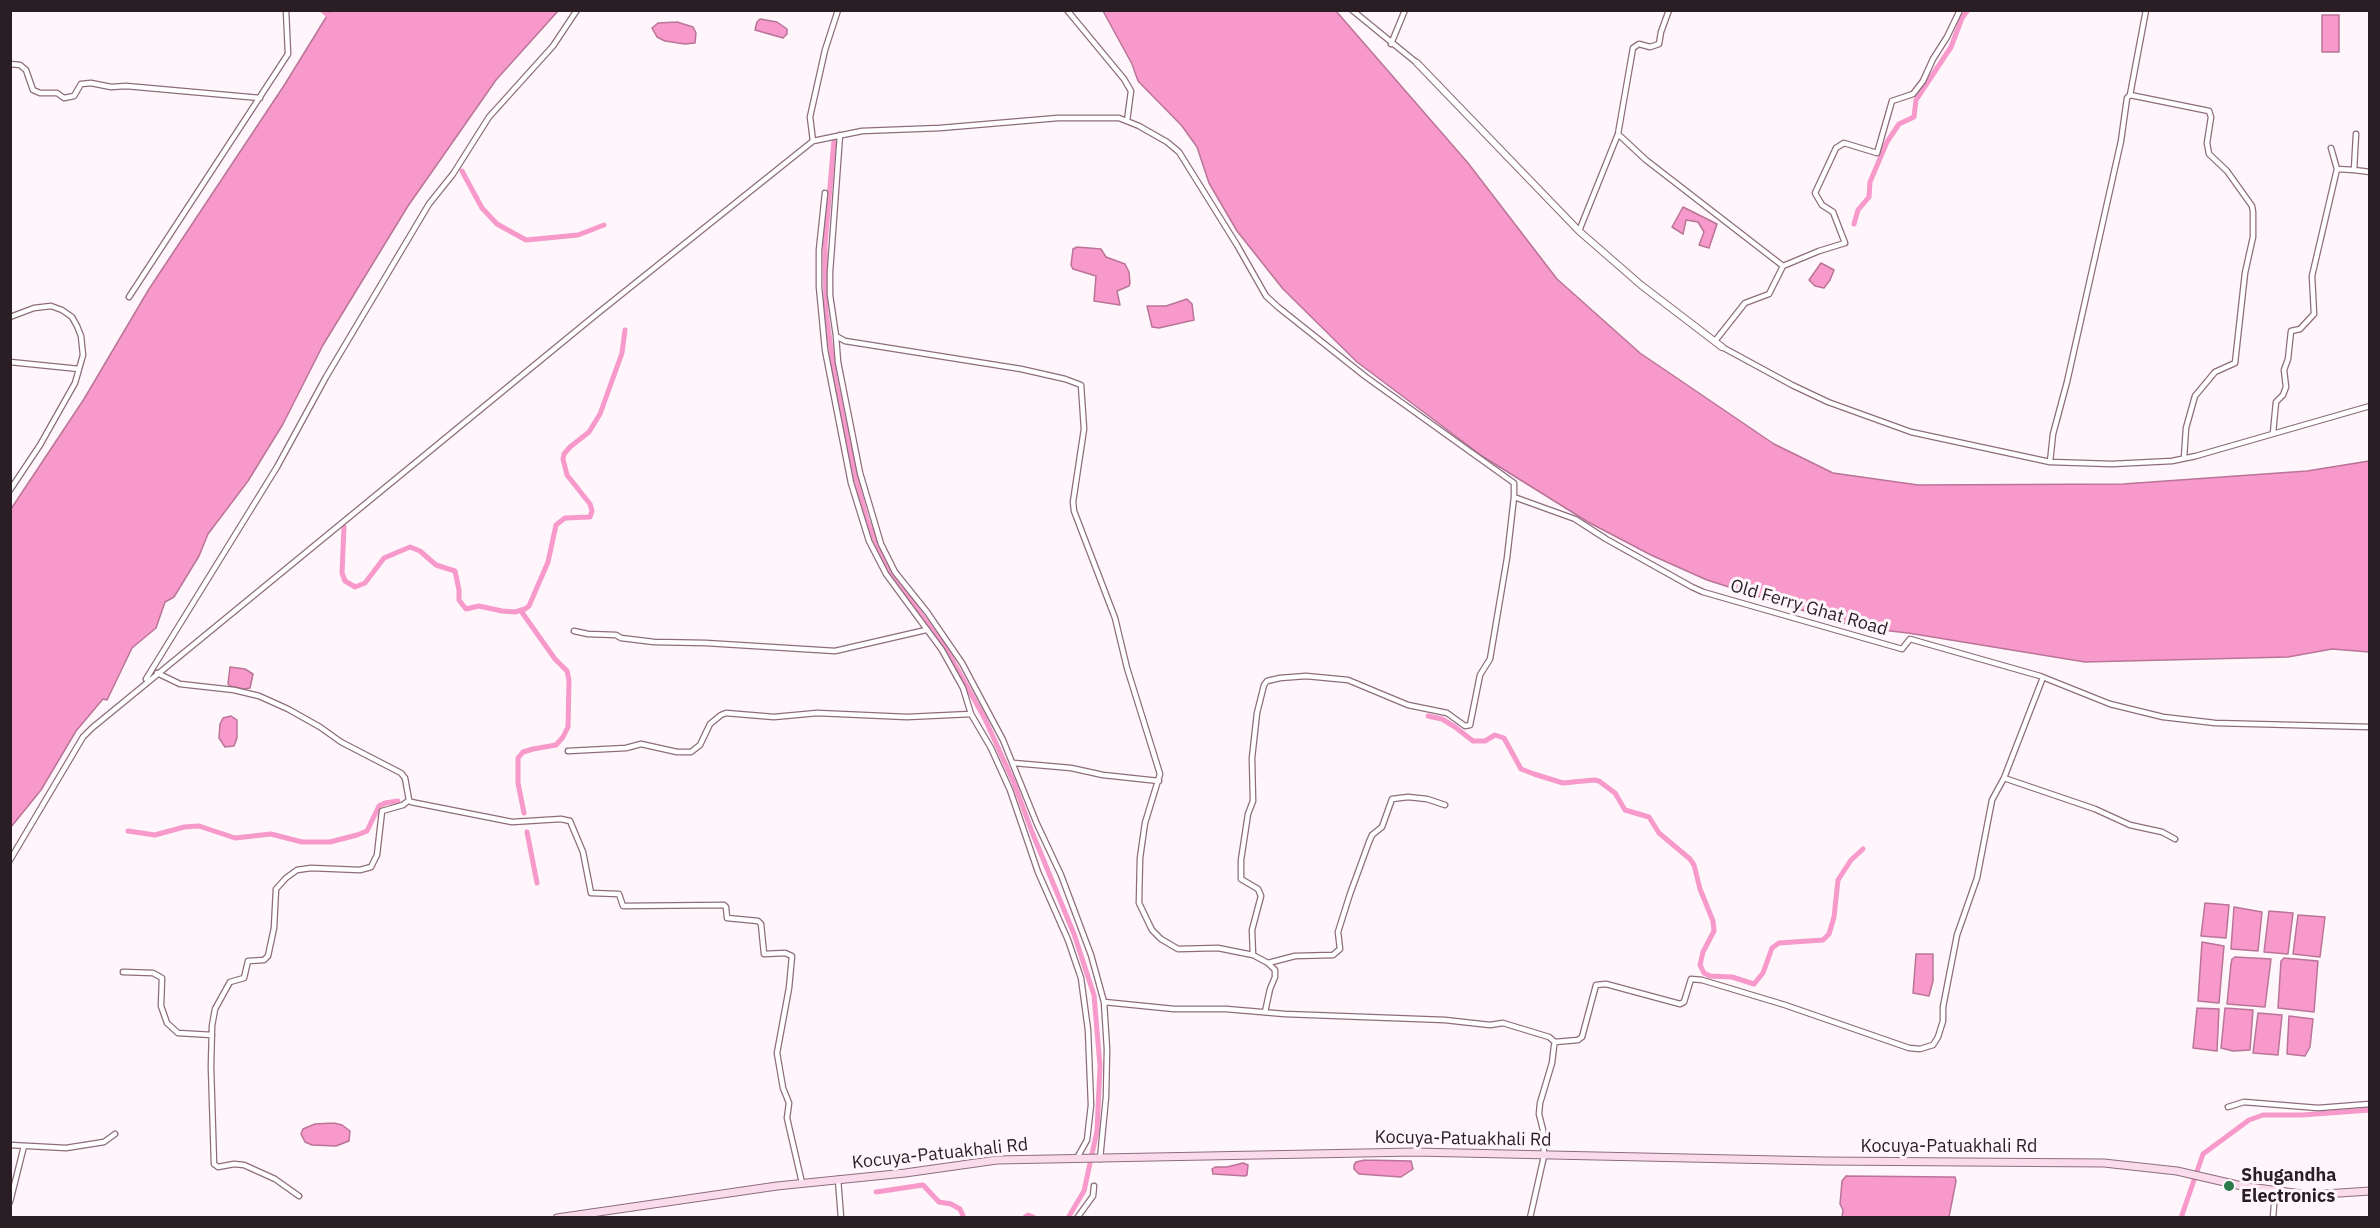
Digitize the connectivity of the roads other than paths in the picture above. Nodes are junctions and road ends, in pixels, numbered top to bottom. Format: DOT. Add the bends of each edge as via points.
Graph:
graph roads {
  1 [pos="286,10"];
  2 [pos="577,10"];
  3 [pos="838,10"];
  4 [pos="1067,10"];
  5 [pos="1352,10"];
  6 [pos="1405,10"];
  7 [pos="1669,10"];
  8 [pos="1960,10"];
  9 [pos="2146,10"];
  10 [pos="1391,44"];
  11 [pos="1417,63"];
  12 [pos="10,64"];
  13 [pos="2130,95"];
  14 [pos="260,98"];
  15 [pos="1127,121"];
  16 [pos="1618,134"];
  17 [pos="2356,134"];
  18 [pos="840,135"];
  19 [pos="813,141"];
  20 [pos="2331,148"];
  21 [pos="2337,169"];
  22 [pos="2354,170"];
  23 [pos="2370,172"];
  24 [pos="825,194"];
  25 [pos="1579,231"];
  26 [pos="1783,266"];
  27 [pos="129,297"];
  28 [pos="10,317"];
  29 [pos="836,336"];
  30 [pos="1714,341"];
  31 [pos="1722,347"];
  32 [pos="10,362"];
  33 [pos="79,369"];
  34 [pos="2370,406"];
  35 [pos="2273,433"];
  36 [pos="2184,458"];
  37 [pos="2050,462"];
  38 [pos="10,490"];
  39 [pos="1514,497"];
  40 [pos="926,630"];
  41 [pos="574,631"];
  42 [pos="157,673"];
  43 [pos="2042,680"];
  44 [pos="143,684"];
  45 [pos="971,714"];
  46 [pos="2370,726"];
  47 [pos="568,751"];
  48 [pos="1014,763"];
  49 [pos="2004,778"];
  50 [pos="1159,781"];
  51 [pos="409,800"];
  52 [pos="1445,805"];
  53 [pos="2175,839"];
  54 [pos="10,860"];
  55 [pos="1253,955"];
  56 [pos="1268,963"];
  57 [pos="123,972"];
  58 [pos="1104,1002"];
  59 [pos="1265,1012"];
  60 [pos="212,1035"];
  61 [pos="1556,1042"];
  62 [pos="2370,1104"];
  63 [pos="2228,1107"];
  64 [pos="115,1134"];
  65 [pos="10,1145"];
  66 [pos="24,1146"];
  67 [pos="1544,1156"];
  68 [pos="1078,1159"];
  69 [pos="1098,1159"];
  70 [pos="838,1179"];
  71 [pos="802,1183"];
  72 [pos="1094,1186"];
  73 [pos="2275,1191"];
  74 [pos="2370,1191"];
  75 [pos="299,1196"];
  76 [pos="10,1202"];
  77 [pos="557,1218"];
  78 [pos="841,1218"];
  79 [pos="1077,1218"];
  80 [pos="1530,1218"];
  81 [pos="2273,1218"];
  1 -- 14 [label="street" via="288,54"];
  2 -- 44 [label="street" via="553,46 489,117 416,222 277,467"];
  3 -- 19 [label="street" via="810,117"];
  4 -- 15 [label="street" via="1131,91"];
  5 -- 10 [label="street"];
  6 -- 10 [label="street"];
  7 -- 16 [label="street" via="1659,44 1639,44 1633,48"];
  8 -- 26 [label="street" via="1923,81 1913,94 1892,101 1877,153 1844,143 1836,148 1815,193 1822,205 1833,212 1845,243"];
  9 -- 13 [label="street"];
  10 -- 11 [label="street"];
  11 -- 25 [label="street"];
  12 -- 14 [label="street" via="26,70 33,90 57,93 64,98 75,96 81,84 91,83"];
  13 -- 36 [label="street" via="2209,111 2209,154 2222,165 2253,212 2235,363 2215,372 2195,396 2186,428"];
  13 -- 37 [label="street" via="2053,434"];
  14 -- 27 [label="street"];
  15 -- 18 [label="street" via="1058,118"];
  15 -- 39 [label="street" via="1160,137 1179,152 1266,296 1366,377 1514,483"];
  16 -- 25 [label="street"];
  16 -- 26 [label="street"];
  17 -- 22 [label="street"];
  18 -- 19 [label="street"];
  18 -- 29 [label="street" via="830,272"];
  19 -- 42 [label="street"];
  20 -- 21 [label="street"];
  21 -- 22 [label="street"];
  21 -- 35 [label="street" via="2312,276 2314,314 2300,329 2291,331 2284,367 2286,387 2276,402"];
  22 -- 23 [label="street"];
  24 -- 40 [label="street" via="819,250 820,310 851,483 875,557"];
  25 -- 30 [label="street"];
  26 -- 30 [label="street" via="1769,294 1745,303"];
  28 -- 33 [label="street" via="34,308 51,306 63,310 72,317 81,336 83,355"];
  29 -- 48 [label="street" via="860,473 881,544 895,572 962,663"];
  29 -- 50 [label="street" via="845,341 1021,369 1081,385 1084,429 1074,511 1115,618"];
  30 -- 31 [label="street"];
  31 -- 37 [label="street" via="1828,402 1911,432"];
  32 -- 33 [label="street"];
  33 -- 38 [label="street" via="40,445"];
  34 -- 35 [label="street"];
  35 -- 36 [label="street"];
  36 -- 37 [label="street" via="2112,464"];
  39 -- 46 [label="street, Old Ferry Ghat Road" via="1575,519 1704,592 1902,649 1910,639 2040,676 2110,704 2163,717 2215,723"];
  39 -- 55 [label="street" via="1490,659 1480,675 1470,725 1465,726 1447,713 1408,705 1348,680 1306,676 1280,678 1264,685 1252,758 1253,801 1241,860 1241,879 1258,889 1261,896 1252,930"];
  40 -- 41 [label="street" via="835,651 654,642"];
  40 -- 45 [label="street" via="951,664"];
  42 -- 44 [label="street"];
  42 -- 51 [label="street" via="180,684 259,696 288,710 401,773"];
  43 -- 49 [label="street"];
  44 -- 54 [label="street" via="83,737"];
  45 -- 47 [label="street" via="907,717 817,713 774,717 726,713 710,724 700,745 691,753 641,744"];
  45 -- 68 [label="street" via="1010,790 1081,978 1091,1105 1087,1140"];
  48 -- 50 [label="street"];
  48 -- 58 [label="street" via="1085,937"];
  49 -- 53 [label="street"];
  49 -- 61 [label="street" via="1992,800 1977,878 1957,935 1943,1021 1933,1045 1909,1048 1785,1005 1691,979 1680,1004 1606,984 1596,985 1582,1037"];
  50 -- 55 [label="street" via="1149,802 1138,882 1139,903 1152,930 1178,949 1218,948"];
  51 -- 60 [label="street" via="382,811 377,855 371,867 297,870 280,885 276,890 268,956 248,961 244,978 230,982 215,1009"];
  51 -- 71 [label="street" via="512,822 570,821 583,852 591,893 619,894 623,906 724,905 727,918 758,921 764,954 792,956 777,1053"];
  52 -- 56 [label="street" via="1427,799 1392,799 1382,827 1372,835 1352,887 1338,932 1340,950 1333,955 1295,956"];
  55 -- 56 [label="street"];
  56 -- 59 [label="street" via="1275,970 1275,977"];
  57 -- 60 [label="street" via="153,973 162,978 162,1010 167,1023 178,1033"];
  58 -- 59 [label="street"];
  58 -- 69 [label="street" via="1107,1065"];
  59 -- 61 [label="street" via="1503,1023"];
  60 -- 75 [label="street" via="215,1166 244,1165 275,1179"];
  61 -- 67 [label="street" via="1539,1114"];
  62 -- 63 [label="street" via="2309,1108 2244,1102"];
  64 -- 66 [label="street" via="104,1142 66,1148"];
  65 -- 66 [label="street"];
  66 -- 76 [label="street"];
  67 -- 69 [label="main road, Kocuya-Patuakhali Rd" via="1415,1152"];
  67 -- 73 [label="main road, Kocuya-Patuakhali Rd" via="2104,1163 2189,1173"];
  67 -- 80 [label="street"];
  68 -- 69 [label="main road, Kocuya-Patuakhali Rd"];
  68 -- 70 [label="main road, Kocuya-Patuakhali Rd" via="997,1160"];
  70 -- 71 [label="main road, Kocuya-Patuakhali Rd"];
  70 -- 78 [label="street"];
  71 -- 77 [label="main road, Kocuya-Patuakhali Rd"];
  72 -- 79 [label="street" via="1093,1196"];
  73 -- 74 [label="main road, Kocuya-Patuakhali Rd" via="2309,1195"];
  73 -- 81 [label="street"];
}
